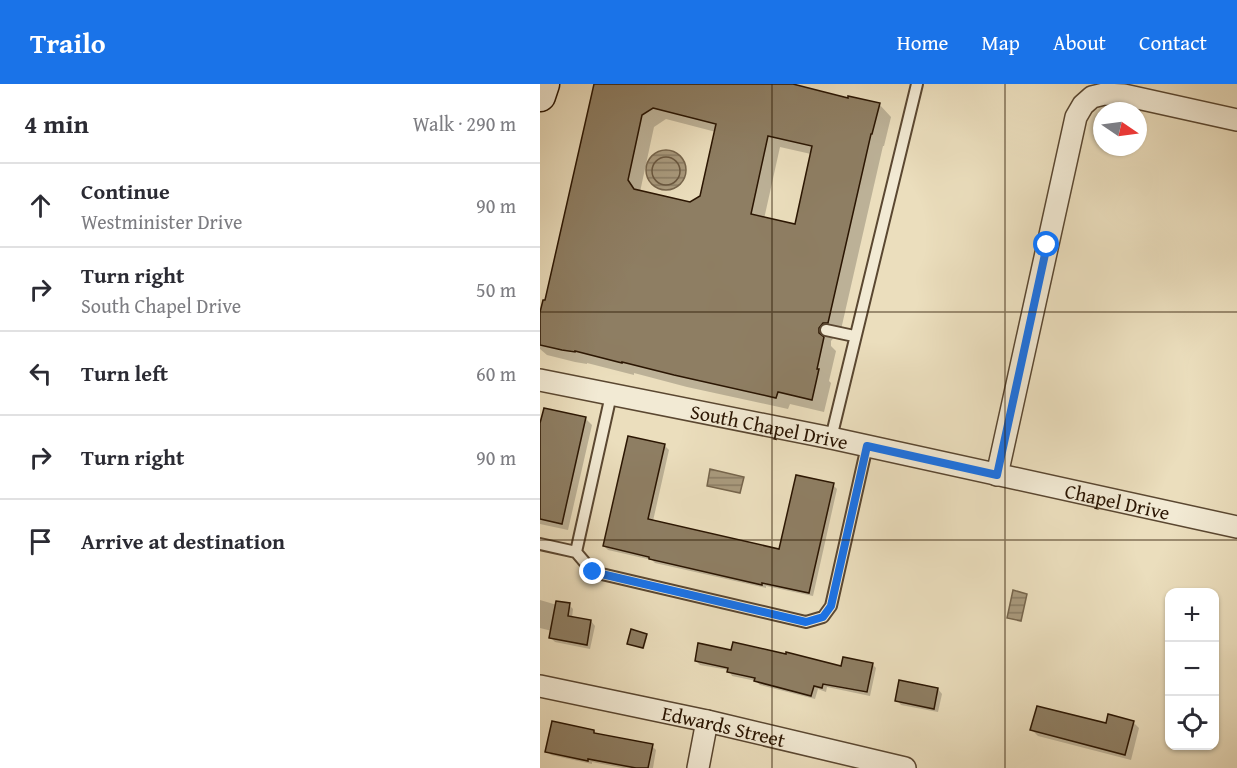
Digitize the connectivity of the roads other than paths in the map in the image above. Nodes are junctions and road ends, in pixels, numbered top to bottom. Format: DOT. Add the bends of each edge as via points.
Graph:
graph roads {
  1 [pos="544,84"];
  2 [pos="917,84"];
  3 [pos="540,96"];
  4 [pos="1237,120"];
  5 [pos="826,330"];
  6 [pos="854,336"];
  7 [pos="540,380"];
  8 [pos="611,394"];
  9 [pos="831,438"];
  10 [pos="867,446"];
  11 [pos="997,475"];
  12 [pos="1237,527"];
  13 [pos="540,544"];
  14 [pos="576,552"];
  15 [pos="540,686"];
  16 [pos="707,721"];
  17 [pos="698,768"];
  18 [pos="905,768"];
  1 -- 3 [label="main road"];
  2 -- 6 [label="lane"];
  4 -- 11 [label="street" via="1124,95 1104,94 1083,105 1076,117"];
  5 -- 6 [label="lane"];
  6 -- 9 [label="lane"];
  7 -- 8 [label="street, South Chapel Drive"];
  8 -- 9 [label="street, South Chapel Drive"];
  8 -- 14 [label="lane"];
  9 -- 10 [label="street, South Chapel Drive"];
  10 -- 11 [label="street, South Chapel Drive"];
  10 -- 14 [label="lane" via="831,606 823,617 806,622 593,572"];
  11 -- 12 [label="street, Chapel Drive"];
  13 -- 14 [label="lane"];
  15 -- 16 [label="street, Edwards Street"];
  16 -- 17 [label="street"];
  16 -- 18 [label="street, Edwards Street"];
}
